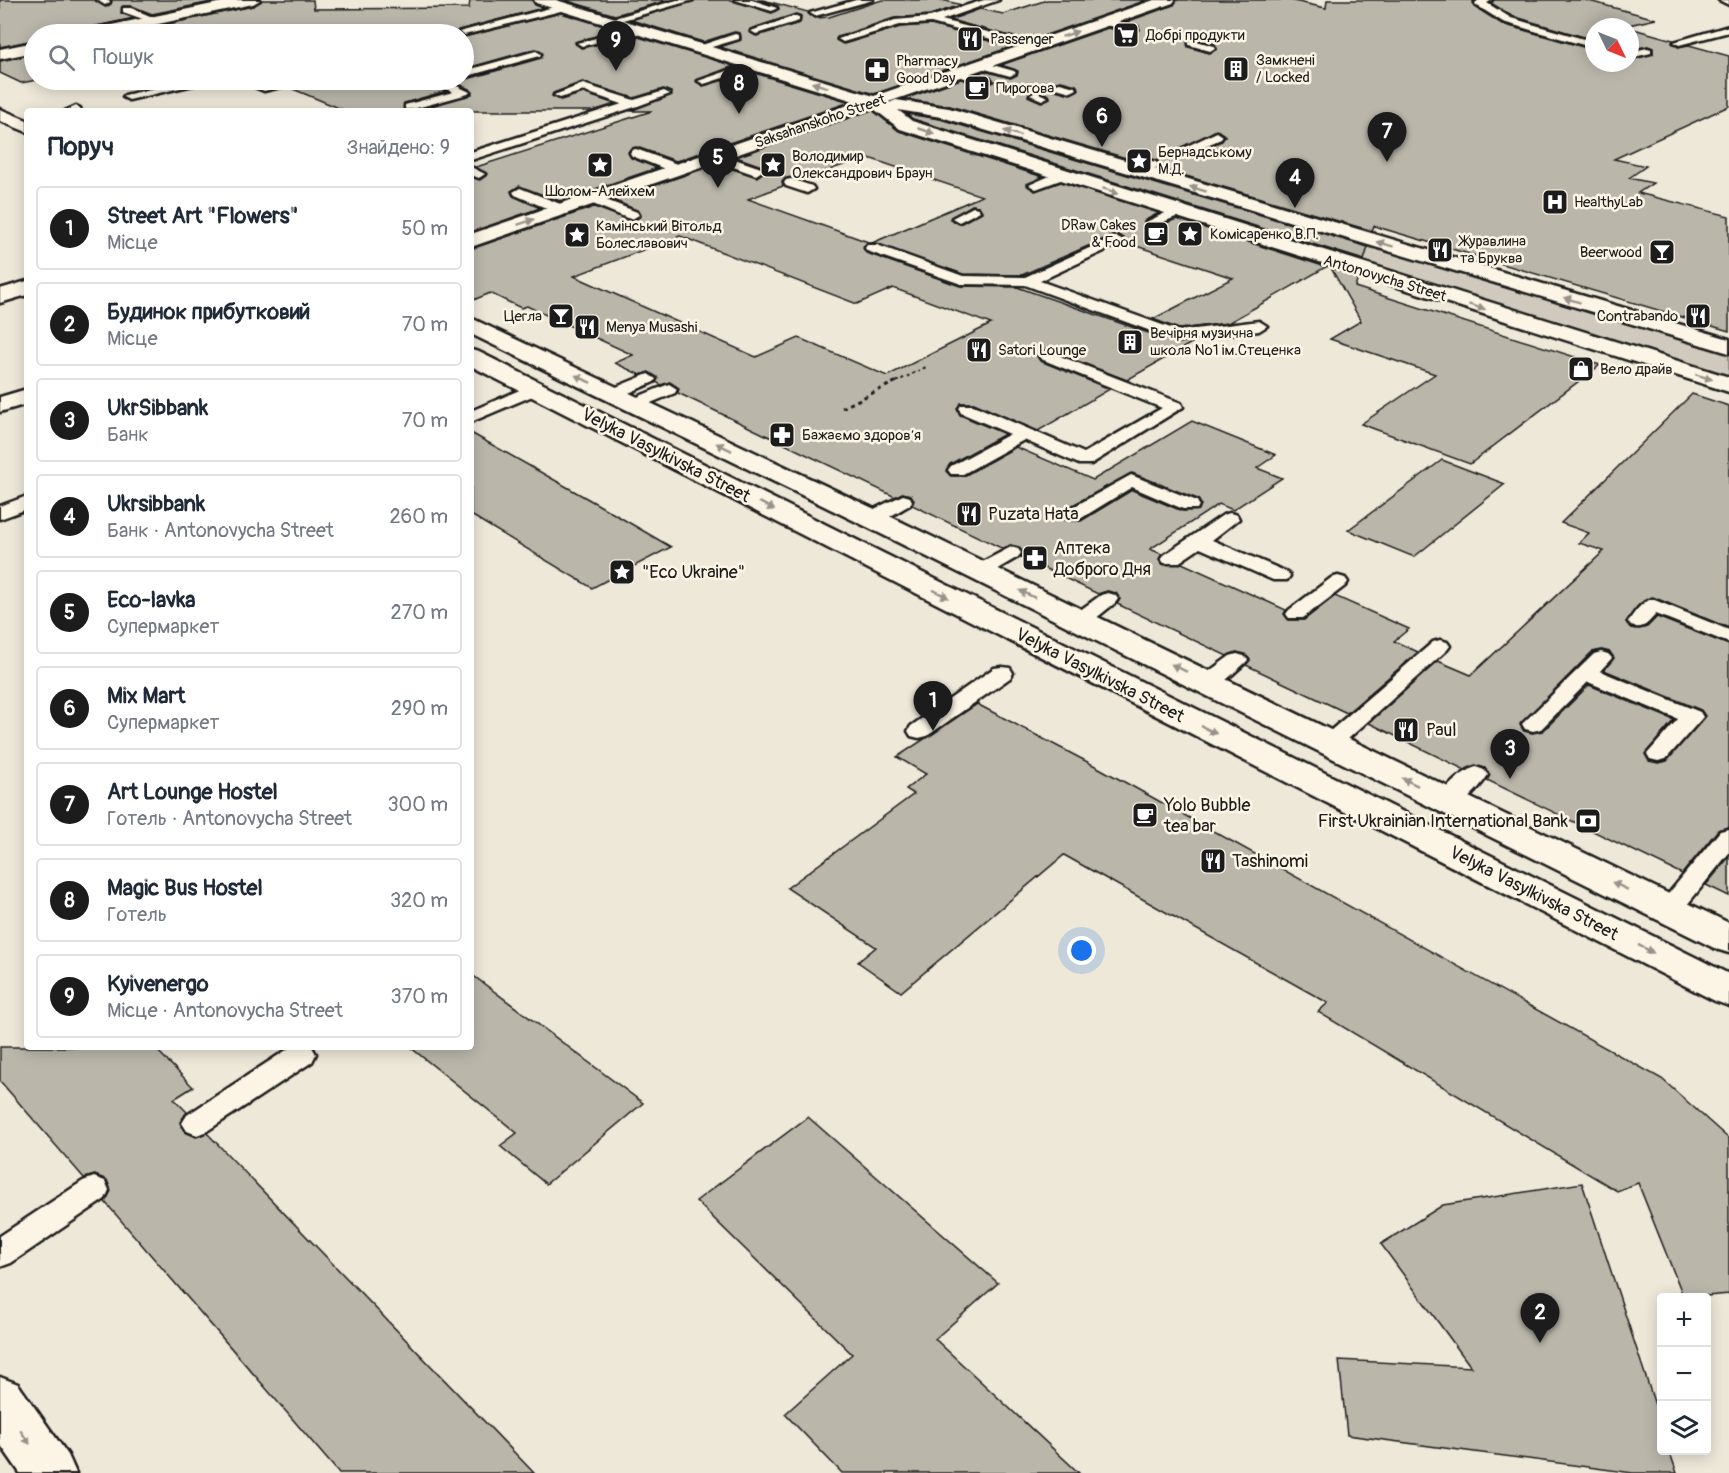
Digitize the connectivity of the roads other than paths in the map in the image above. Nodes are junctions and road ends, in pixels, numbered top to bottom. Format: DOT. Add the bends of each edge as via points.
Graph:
graph roads {
  1 [pos="253,0"];
  2 [pos="541,0"];
  3 [pos="688,0"];
  4 [pos="740,0"];
  5 [pos="868,0"];
  6 [pos="958,0"];
  7 [pos="994,0"];
  8 [pos="1168,0"];
  9 [pos="1487,0"];
  10 [pos="978,5"];
  11 [pos="564,7"];
  12 [pos="772,8"];
  13 [pos="127,10"];
  14 [pos="815,14"];
  15 [pos="795,19"];
  16 [pos="931,20"];
  17 [pos="157,21"];
  18 [pos="609,21"];
  19 [pos="1106,22"];
  20 [pos="142,24"];
  21 [pos="1134,29"];
  22 [pos="1729,29"];
  23 [pos="474,30"];
  24 [pos="638,30"];
  25 [pos="756,31"];
  26 [pos="735,37"];
  27 [pos="843,39"];
  28 [pos="1585,42"];
  29 [pos="1680,42"];
  30 [pos="582,43"];
  31 [pos="1193,44"];
  32 [pos="1034,47"];
  33 [pos="698,48"];
  34 [pos="1210,48"];
  35 [pos="24,49"];
  36 [pos="1647,51"];
  37 [pos="1639,53"];
  38 [pos="0,54"];
  39 [pos="536,54"];
  40 [pos="754,65"];
  41 [pos="982,65"];
  42 [pos="474,71"];
  43 [pos="958,73"];
  44 [pos="1010,73"];
  45 [pos="704,81"];
  46 [pos="986,81"];
  47 [pos="156,90"];
  48 [pos="459,90"];
  49 [pos="664,94"];
  50 [pos="560,95"];
  51 [pos="129,97"];
  52 [pos="876,102"];
  53 [pos="634,104"];
  54 [pos="409,107"];
  55 [pos="0,114"];
  56 [pos="24,124"];
  57 [pos="563,126"];
  58 [pos="581,133"];
  59 [pos="1217,136"];
  60 [pos="1187,149"];
  61 [pos="636,153"];
  62 [pos="474,155"];
  63 [pos="717,157"];
  64 [pos="680,170"];
  65 [pos="756,171"];
  66 [pos="1060,175"];
  67 [pos="790,183"];
  68 [pos="1036,185"];
  69 [pos="807,189"];
  70 [pos="520,192"];
  71 [pos="594,199"];
  72 [pos="563,210"];
  73 [pos="973,211"];
  74 [pos="1176,212"];
  75 [pos="632,215"];
  76 [pos="959,218"];
  77 [pos="1153,222"];
  78 [pos="1116,240"];
  79 [pos="474,241"];
  80 [pos="872,248"];
  81 [pos="1027,281"];
  82 [pos="24,289"];
  83 [pos="0,296"];
  84 [pos="474,326"];
  85 [pos="1259,326"];
  86 [pos="1729,346"];
  87 [pos="1047,356"];
  88 [pos="474,358"];
  89 [pos="648,379"];
  90 [pos="1729,385"];
  91 [pos="536,388"];
  92 [pos="669,389"];
  93 [pos="24,397"];
  94 [pos="625,399"];
  95 [pos="0,405"];
  96 [pos="967,409"];
  97 [pos="474,416"];
  98 [pos="1024,434"];
  99 [pos="957,470"];
  100 [pos="903,501"];
  101 [pos="24,503"];
  102 [pos="1190,505"];
  103 [pos="0,513"];
  104 [pos="1073,515"];
  105 [pos="872,518"];
  106 [pos="1230,519"];
  107 [pos="1199,541"];
  108 [pos="1011,553"];
  109 [pos="1171,559"];
  110 [pos="980,572"];
  111 [pos="1280,576"];
  112 [pos="1338,582"];
  113 [pos="1108,599"];
  114 [pos="1296,615"];
  115 [pos="1079,620"];
  116 [pos="1638,622"];
  117 [pos="1729,637"];
  118 [pos="1440,646"];
  119 [pos="1237,660"];
  120 [pos="1002,673"];
  121 [pos="1209,683"];
  122 [pos="1533,724"];
  123 [pos="919,731"];
  124 [pos="1330,743"];
  125 [pos="1658,754"];
  126 [pos="1476,775"];
  127 [pos="1449,801"];
  128 [pos="1729,837"];
  129 [pos="1669,910"];
  130 [pos="1729,939"];
  131 [pos="1729,991"];
  132 [pos="302,1054"];
  133 [pos="197,1122"];
  134 [pos="94,1190"];
  135 [pos="0,1253"];
  136 [pos="0,1401"];
  137 [pos="50,1473"];
  1 -- 17 [label="main road"];
  2 -- 11 [label="main road, Antonovycha Street"];
  3 -- 18 [label="lane"];
  4 -- 12 [label="lane"];
  5 -- 14 [label="lane"];
  6 -- 10 [label="lane"];
  7 -- 10 [label="lane"];
  8 -- 19 [label="main road, Saksahanskoho Street"];
  9 -- 28 [label="lane" via="1480,3 1507,20"];
  10 -- 16 [label="lane"];
  11 -- 18 [label="main road, Antonovycha Street"];
  11 -- 23 [label="lane"];
  13 -- 17 [label="lane"];
  15 -- 25 [label="lane"];
  16 -- 27 [label="lane" via="898,22"];
  16 -- 32 [label="lane"];
  17 -- 20 [label="main road"];
  18 -- 24 [label="main road, Antonovycha Street"];
  19 -- 21 [label="lane"];
  32 -- 19 [label="main road, Saksahanskoho Street, one-way"];
  22 -- 29 [label="lane"];
  24 -- 30 [label="lane"];
  24 -- 33 [label="main road, Antonovycha Street"];
  26 -- 33 [label="lane"];
  31 -- 34 [label="lane"];
  32 -- 41 [label="main road, Saksahanskoho Street"];
  33 -- 40 [label="main road, Antonovycha Street"];
  35 -- 38 [label="main road"];
  36 -- 37 [label="lane"];
  39 -- 42 [label="lane"];
  40 -- 45 [label="lane"];
  52 -- 40 [label="main road, Antonovycha Street, one-way"];
  41 -- 43 [label="main road, Saksahanskoho Street"];
  41 -- 44 [label="lane"];
  43 -- 46 [label="lane"];
  43 -- 52 [label="main road, Saksahanskoho Street"];
  47 -- 51 [label="lane"];
  48 -- 54 [label="lane" via="464,92"];
  49 -- 53 [label="lane"];
  50 -- 53 [label="lane" via="584,87"];
  52 -- 63 [label="main road, Saksahanskoho Street"];
  52 -- 66 [label="main road, Antonovycha Street, one-way" via="906,125"];
  86 -- 52 [label="main road, Antonovycha Street, one-way" via="1145,168 943,112"];
  53 -- 57 [label="lane"];
  55 -- 56 [label="main road"];
  57 -- 58 [label="lane"];
  57 -- 62 [label="lane"];
  59 -- 60 [label="lane"];
  61 -- 64 [label="lane"];
  63 -- 64 [label="main road, Saksahanskoho Street"];
  63 -- 65 [label="lane"];
  64 -- 71 [label="main road, Saksahanskoho Street"];
  66 -- 68 [label="lane"];
  66 -- 74 [label="main road, Antonovycha Street, one-way"];
  67 -- 69 [label="lane"];
  70 -- 72 [label="lane"];
  71 -- 72 [label="main road, Saksahanskoho Street"];
  71 -- 75 [label="lane"];
  79 -- 72 [label="main road, Saksahanskoho Street, one-way"];
  73 -- 76 [label="lane"];
  74 -- 77 [label="lane"];
  74 -- 90 [label="main road, Antonovycha Street, one-way"];
  78 -- 81 [label="lane"];
  80 -- 81 [label="lane" via="961,279"];
  81 -- 85 [label="lane" via="1178,336"];
  82 -- 83 [label="main road"];
  94 -- 84 [label="main road, Velyka Vasylkivska Street, one-way"];
  87 -- 98 [label="lane" via="1175,407 1085,460"];
  88 -- 91 [label="main road, Velyka Vasylkivska Street"];
  89 -- 94 [label="lane"];
  91 -- 97 [label="lane"];
  91 -- 131 [label="main road, Velyka Vasylkivska Street, one-way"];
  92 -- 94 [label="lane"];
  93 -- 95 [label="main road"];
  105 -- 94 [label="main road, Velyka Vasylkivska Street, one-way"];
  96 -- 98 [label="lane"];
  98 -- 99 [label="lane"];
  100 -- 105 [label="lane"];
  101 -- 103 [label="lane"];
  102 -- 104 [label="lane" via="1131,480"];
  105 -- 110 [label="main road, Velyka Vasylkivska Street"];
  106 -- 107 [label="lane"];
  107 -- 109 [label="lane"];
  107 -- 111 [label="lane"];
  108 -- 110 [label="lane"];
  115 -- 110 [label="main road, Velyka Vasylkivska Street, one-way"];
  112 -- 114 [label="lane"];
  113 -- 115 [label="lane"];
  121 -- 115 [label="main road, Velyka Vasylkivska Street, one-way"];
  116 -- 117 [label="lane" via="1652,605"];
  118 -- 124 [label="lane"];
  119 -- 121 [label="lane"];
  120 -- 123 [label="lane"];
  121 -- 124 [label="main road, Velyka Vasylkivska Street"];
  122 -- 125 [label="lane" via="1593,666 1692,717"];
  127 -- 124 [label="main road, Velyka Vasylkivska Street, one-way"];
  126 -- 127 [label="lane"];
  129 -- 127 [label="main road, Velyka Vasylkivska Street, one-way"];
  128 -- 129 [label="lane"];
  129 -- 130 [label="main road, Velyka Vasylkivska Street"];
  132 -- 133 [label="lane"];
  134 -- 135 [label="lane"];
  136 -- 137 [label="main road, one-way"];
}
